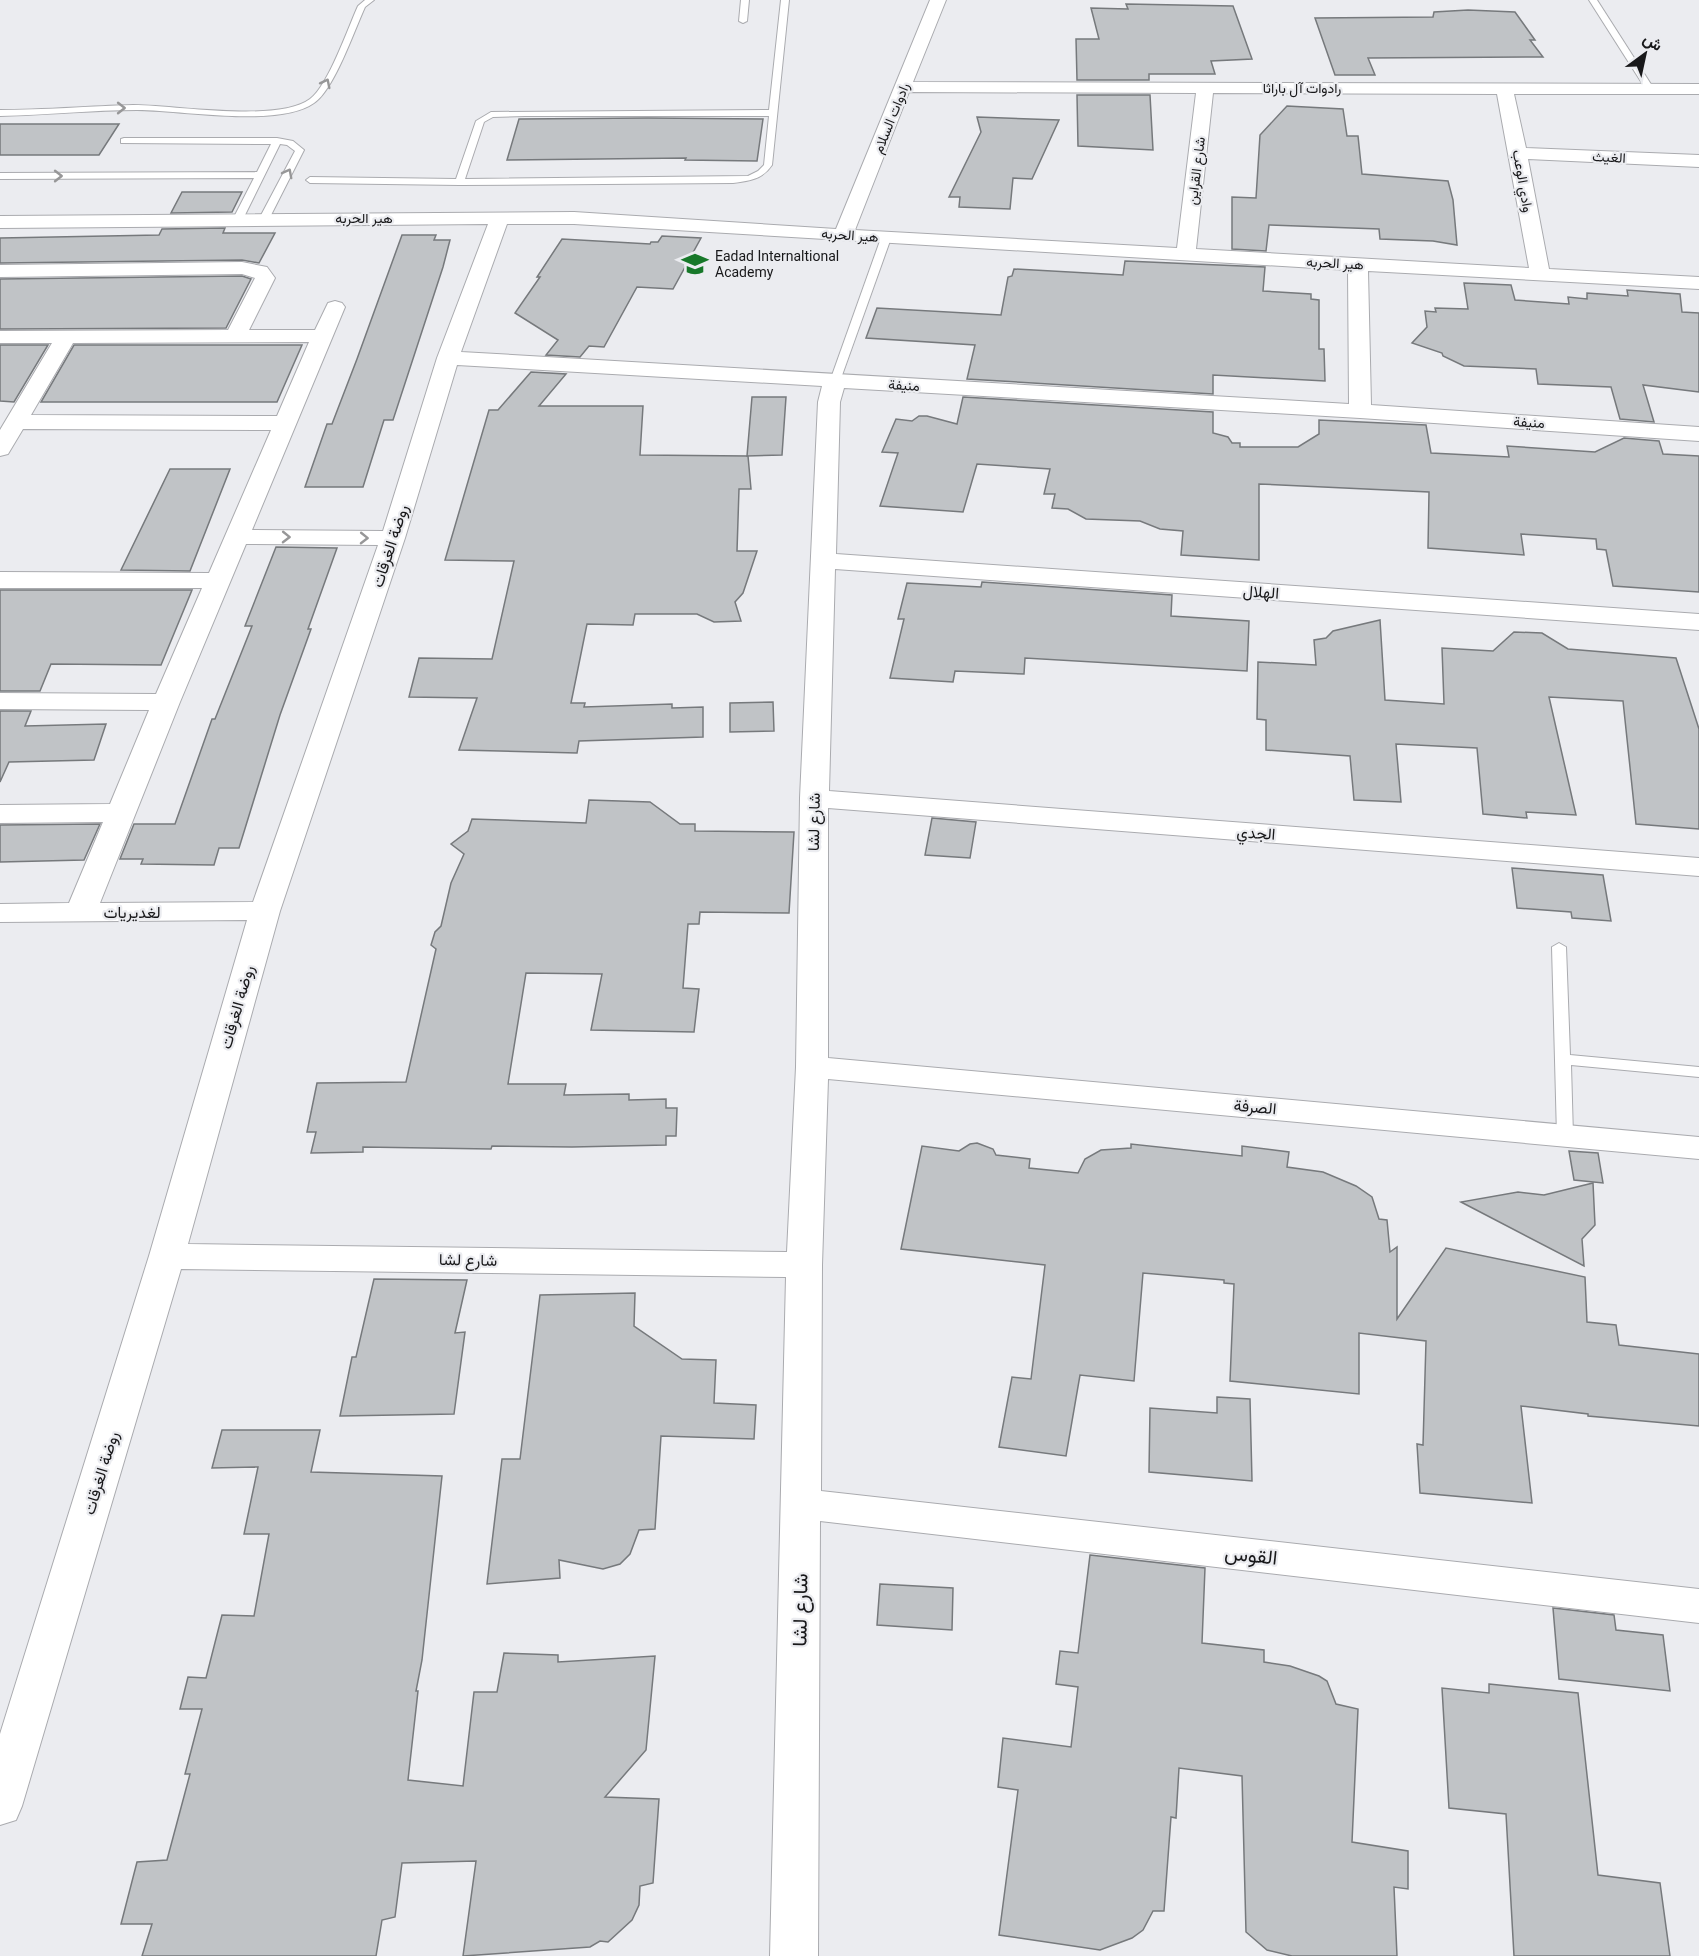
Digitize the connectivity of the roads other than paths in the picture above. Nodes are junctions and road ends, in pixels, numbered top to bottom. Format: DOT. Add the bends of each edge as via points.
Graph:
graph roads {
  1 [pos="745,0"];
  2 [pos="785,0"];
  3 [pos="938,0"];
  4 [pos="1593,0"];
  5 [pos="366,1"];
  6 [pos="743,21"];
  7 [pos="904,87"];
  8 [pos="1205,88"];
  9 [pos="1504,88"];
  10 [pos="1650,88"];
  11 [pos="1699,89"];
  12 [pos="0,103"];
  13 [pos="98,107"];
  14 [pos="0,112"];
  15 [pos="772,112"];
  16 [pos="124,141"];
  17 [pos="277,141"];
  18 [pos="1518,153"];
  19 [pos="1699,161"];
  20 [pos="0,166"];
  21 [pos="161,175"];
  22 [pos="262,175"];
  23 [pos="0,176"];
  24 [pos="14,176"];
  25 [pos="310,180"];
  26 [pos="460,182"];
  27 [pos="0,184"];
  28 [pos="500,216"];
  29 [pos="238,219"];
  30 [pos="264,219"];
  31 [pos="0,222"];
  32 [pos="843,235"];
  33 [pos="886,238"];
  34 [pos="1186,254"];
  35 [pos="1358,264"];
  36 [pos="0,271"];
  37 [pos="1540,274"];
  38 [pos="1699,283"];
  39 [pos="335,307"];
  40 [pos="235,336"];
  41 [pos="322,336"];
  42 [pos="0,337"];
  43 [pos="66,337"];
  44 [pos="448,358"];
  45 [pos="835,381"];
  46 [pos="1360,411"];
  47 [pos="17,422"];
  48 [pos="285,423"];
  49 [pos="1699,434"];
  50 [pos="0,449"];
  51 [pos="242,526"];
  52 [pos="397,527"];
  53 [pos="824,561"];
  54 [pos="0,580"];
  55 [pos="218,581"];
  56 [pos="1699,622"];
  57 [pos="0,701"];
  58 [pos="165,702"];
  59 [pos="814,798"];
  60 [pos="121,813"];
  61 [pos="0,814"];
  62 [pos="1699,867"];
  63 [pos="265,911"];
  64 [pos="81,912"];
  65 [pos="0,913"];
  66 [pos="1559,947"];
  67 [pos="1562,1059"];
  68 [pos="812,1067"];
  69 [pos="1699,1072"];
  70 [pos="1565,1136"];
  71 [pos="1699,1148"];
  72 [pos="167,1256"];
  73 [pos="804,1264"];
  74 [pos="802,1504"];
  75 [pos="1699,1606"];
  76 [pos="0,1806"];
  77 [pos="794,1956"];
  1 -- 6 [label="lane"];
  2 -- 15 [label="lane"];
  3 -- 7 [label="street, رادوات السلام"];
  4 -- 10 [label="lane"];
  13 -- 5 [label="lane, one-way" via="171,108 314,100 324,89"];
  7 -- 8 [label="street, رادوات آل باراثا"];
  7 -- 32 [label="street, رادوات السلام"];
  8 -- 9 [label="street, رادوات آل باراثا"];
  8 -- 34 [label="street, شارع القراين"];
  9 -- 10 [label="street, رادوات آل باراثا"];
  9 -- 18 [label="street, وادي الوعب"];
  10 -- 11 [label="street, رادوات آل باراثا"];
  12 -- 13 [label="lane"];
  13 -- 14 [label="lane" via="50,113"];
  15 -- 26 [label="lane" via="491,115 480,121"];
  15 -- 26 [label="lane" via="768,165 758,176 746,179"];
  16 -- 17 [label="lane"];
  17 -- 22 [label="lane"];
  30 -- 17 [label="lane, one-way" via="300,150"];
  18 -- 19 [label="street, الغيث"];
  18 -- 37 [label="street, وادي الوعب"];
  20 -- 21 [label="lane" via="120,166"];
  21 -- 22 [label="lane"];
  24 -- 21 [label="lane, one-way"];
  22 -- 29 [label="lane"];
  23 -- 24 [label="lane"];
  24 -- 27 [label="lane"];
  25 -- 26 [label="lane"];
  28 -- 30 [label="street, هير الحربه"];
  28 -- 32 [label="street, هير الحربه"];
  28 -- 44 [label="street, روضة الغرقات"];
  29 -- 30 [label="street, هير الحربه"];
  29 -- 31 [label="street, هير الحربه"];
  32 -- 33 [label="street, هير الحربه"];
  33 -- 34 [label="street, هير الحربه"];
  33 -- 45 [label="lane"];
  34 -- 35 [label="street, هير الحربه"];
  35 -- 37 [label="street, هير الحربه"];
  35 -- 46 [label="street"];
  36 -- 40 [label="street" via="260,271 265,278"];
  37 -- 38 [label="street, هير الحربه"];
  39 -- 41 [label="street"];
  40 -- 41 [label="street"];
  40 -- 43 [label="street"];
  41 -- 48 [label="street"];
  42 -- 43 [label="street"];
  43 -- 47 [label="street"];
  44 -- 45 [label="street, منيفة"];
  44 -- 52 [label="street, روضة الغرقات"];
  45 -- 46 [label="street, منيفة"];
  45 -- 53 [label="street, شارع لشا" via="829,402"];
  46 -- 49 [label="street, منيفة"];
  47 -- 48 [label="street"];
  47 -- 50 [label="street"];
  48 -- 51 [label="street"];
  51 -- 52 [label="street"];
  51 -- 55 [label="street"];
  52 -- 63 [label="street, روضة الغرقات"];
  53 -- 56 [label="street, الهلال"];
  53 -- 59 [label="street, شارع لشا"];
  54 -- 55 [label="street"];
  55 -- 58 [label="street"];
  57 -- 58 [label="street"];
  58 -- 60 [label="street"];
  59 -- 62 [label="street, الجدي"];
  59 -- 68 [label="street, شارع لشا"];
  60 -- 61 [label="street"];
  60 -- 64 [label="street"];
  63 -- 64 [label="street, لغديريات"];
  63 -- 72 [label="street, روضة الغرقات"];
  64 -- 65 [label="street, لغديريات"];
  66 -- 67 [label="lane"];
  67 -- 69 [label="lane"];
  67 -- 70 [label="lane"];
  68 -- 70 [label="street, الصرفة"];
  68 -- 73 [label="street, شارع لشا"];
  70 -- 71 [label="street, الصرفة"];
  72 -- 73 [label="street, شارع لشا"];
  72 -- 76 [label="street, روضة الغرقات"];
  73 -- 74 [label="street, شارع لشا"];
  74 -- 75 [label="street, القوس"];
  74 -- 77 [label="street, شارع لشا"];
}
